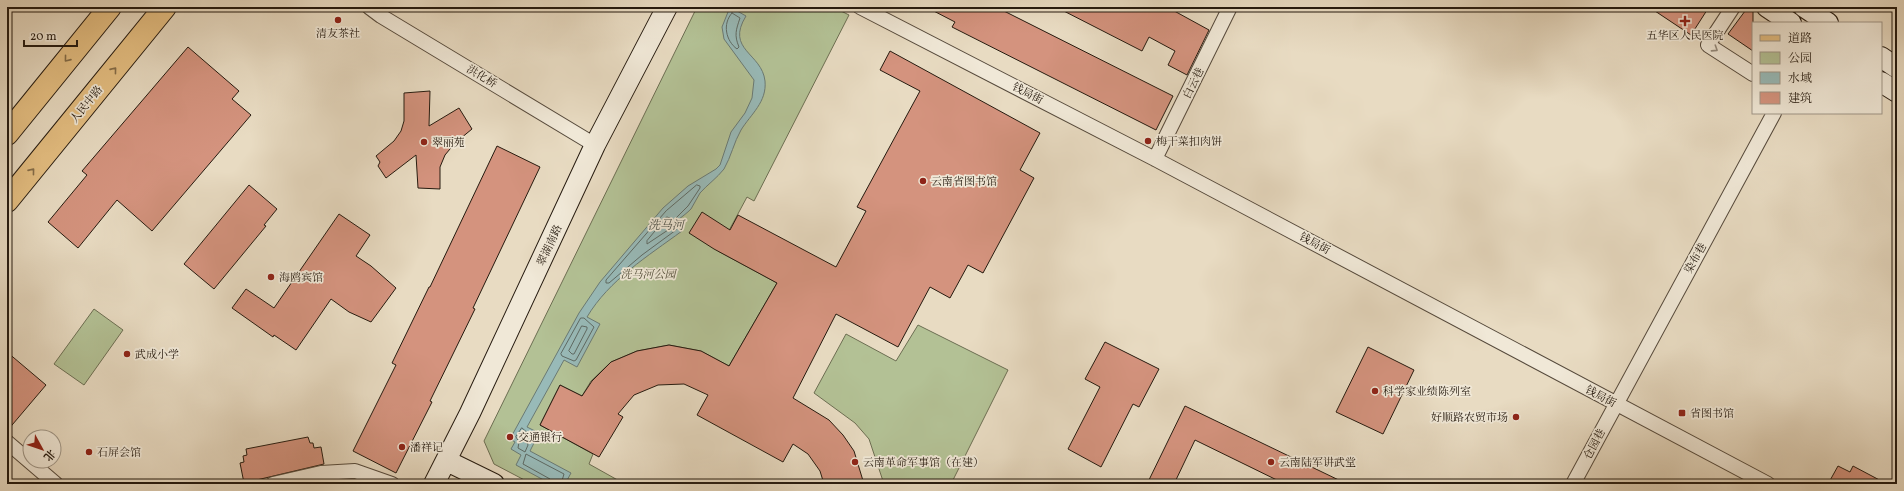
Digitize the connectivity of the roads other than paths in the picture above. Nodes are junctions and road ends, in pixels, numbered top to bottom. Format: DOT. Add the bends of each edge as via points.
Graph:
graph roads {
  1 [pos="110,7"];
  2 [pos="165,7"];
  3 [pos="369,7"];
  4 [pos="667,7"];
  5 [pos="860,7"];
  6 [pos="1230,7"];
  7 [pos="1732,7"];
  8 [pos="1767,7"];
  9 [pos="1804,7"];
  10 [pos="1790,22"];
  11 [pos="1826,22"];
  12 [pos="1882,59"];
  13 [pos="1897,68"];
  14 [pos="1752,73"];
  15 [pos="1882,83"];
  16 [pos="1897,92"];
  17 [pos="1773,114"];
  18 [pos="7,134"];
  19 [pos="595,145"];
  20 [pos="1155,159"];
  21 [pos="7,201"];
  22 [pos="1615,404"];
  23 [pos="7,442"];
  24 [pos="447,460"];
  25 [pos="56,484"];
  26 [pos="273,484"];
  27 [pos="392,484"];
  28 [pos="434,484"];
  29 [pos="494,484"];
  30 [pos="1573,484"];
  31 [pos="1768,484"];
  1 -- 18 [label="main road, one-way"];
  21 -- 2 [label="main road, 人民中路, one-way"];
  3 -- 19 [label="street, 洪化桥"];
  4 -- 19 [label="street, 翠湖南路"];
  5 -- 20 [label="street, 钱局街"];
  6 -- 20 [label="street, 白云巷"];
  7 -- 14 [label="street, one-way" via="1708,45"];
  8 -- 10 [label="street"];
  9 -- 11 [label="street"];
  12 -- 13 [label="street"];
  15 -- 16 [label="street"];
  17 -- 22 [label="street, 染布巷"];
  19 -- 24 [label="street, 翠湖南路"];
  20 -- 22 [label="street, 钱局街"];
  22 -- 30 [label="street, 仓园巷"];
  22 -- 31 [label="street, 钱局街"];
  23 -- 25 [label="street"];
  24 -- 28 [label="street, 翠湖南路"];
  24 -- 29 [label="street"];
  26 -- 27 [label="street" via="321,473 355,471"];
}
